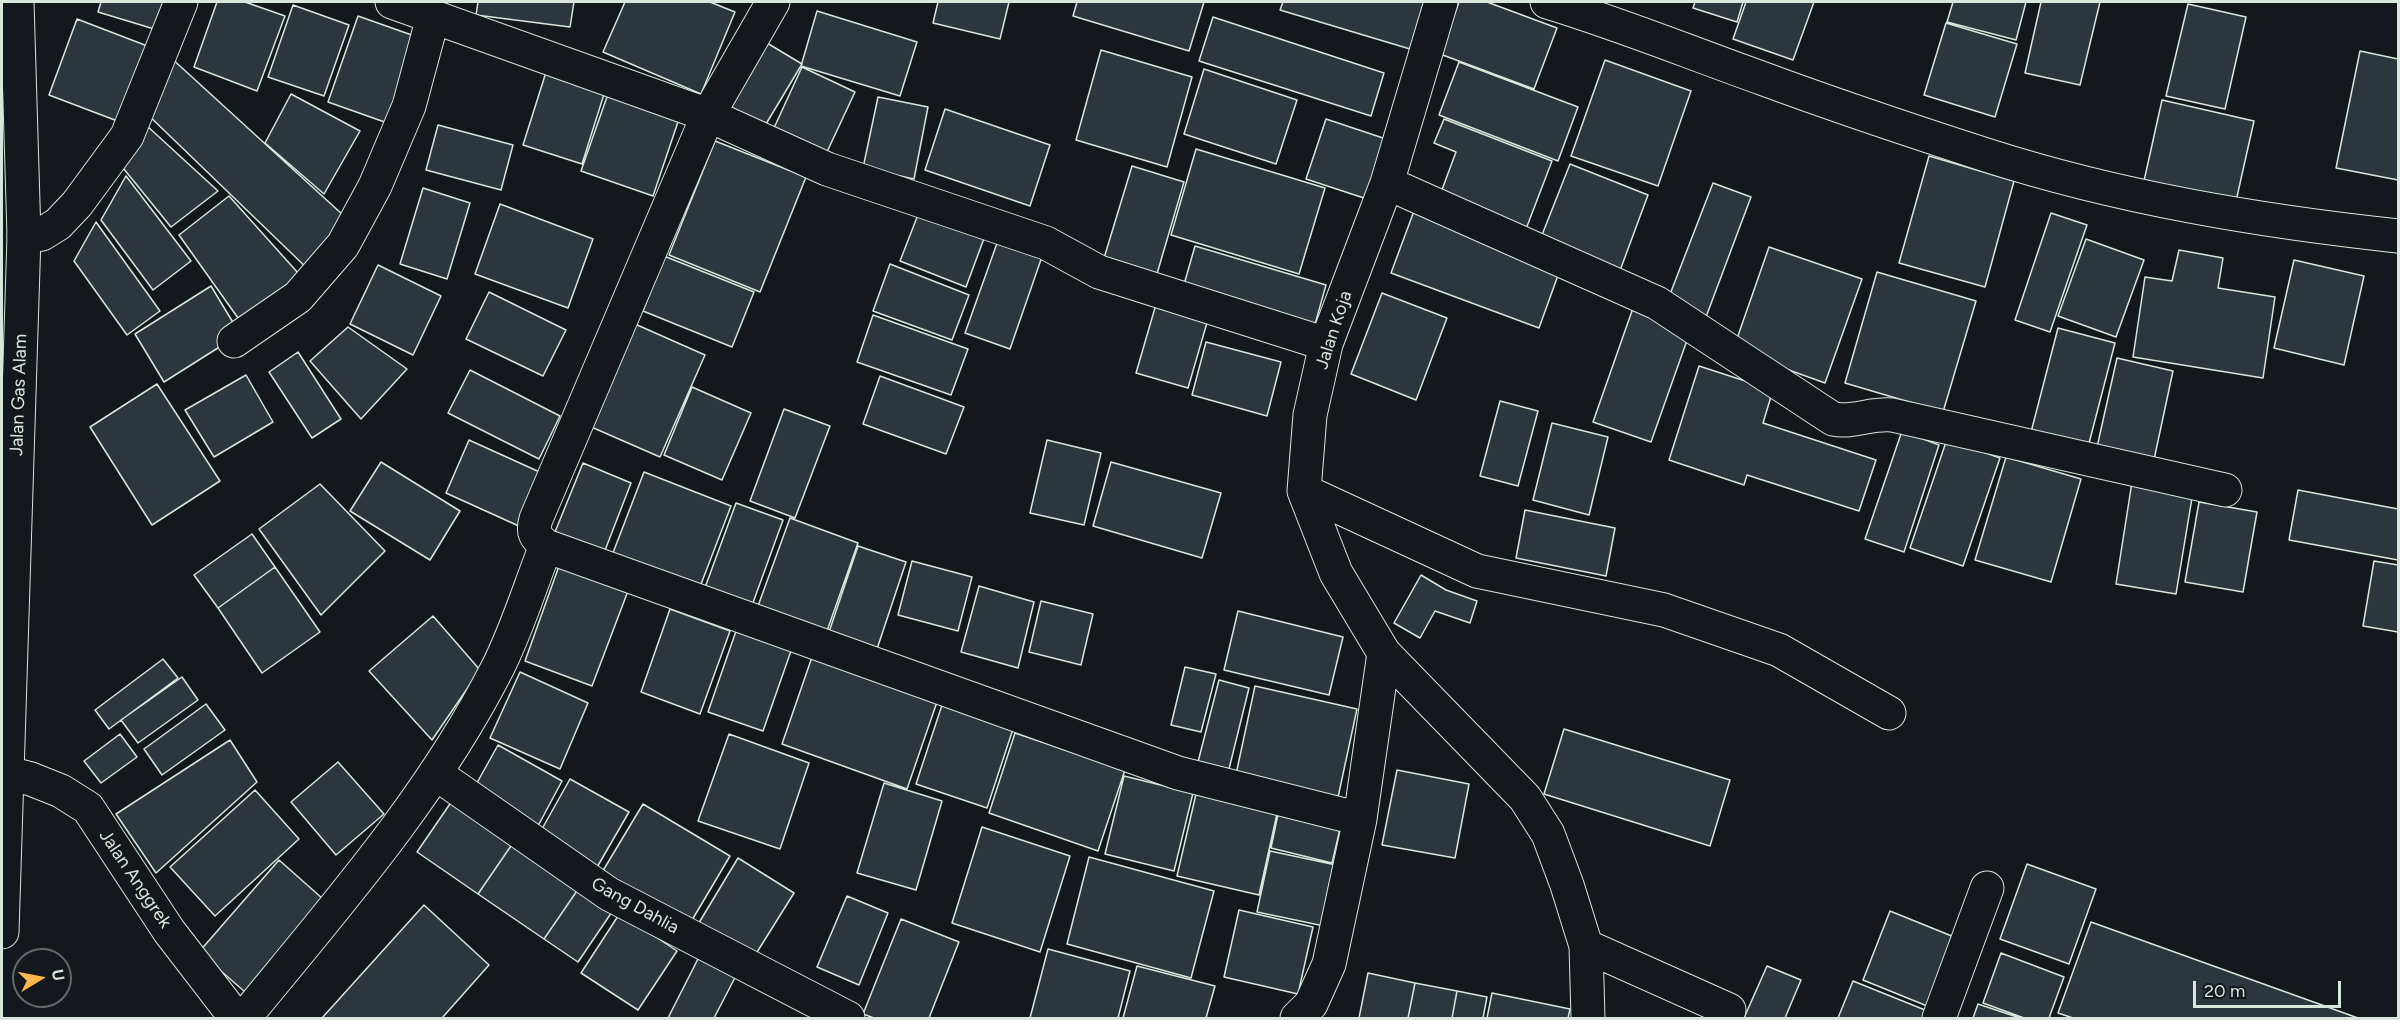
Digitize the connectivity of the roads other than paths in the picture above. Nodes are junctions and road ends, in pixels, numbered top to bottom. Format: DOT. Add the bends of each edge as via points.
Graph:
graph roads {
  1 [pos="16,2"];
  2 [pos="180,2"];
  3 [pos="392,2"];
  4 [pos="772,2"];
  5 [pos="1441,2"];
  6 [pos="1546,2"];
  7 [pos="433,18"];
  8 [pos="708,115"];
  9 [pos="1387,183"];
  10 [pos="24,236"];
  11 [pos="2398,236"];
  12 [pos="234,341"];
  13 [pos="1326,344"];
  14 [pos="2225,490"];
  15 [pos="1304,491"];
  16 [pos="546,546"];
  17 [pos="1384,653"];
  18 [pos="1889,713"];
  19 [pos="8,773"];
  20 [pos="435,773"];
  21 [pos="1359,819"];
  22 [pos="1987,888"];
  23 [pos="2,932"];
  24 [pos="1586,946"];
  25 [pos="1729,1010"];
  26 [pos="236,1018"];
  27 [pos="244,1018"];
  28 [pos="848,1018"];
  29 [pos="1297,1018"];
  30 [pos="1588,1018"];
  31 [pos="1939,1018"];
  1 -- 10 [label="street, Jalan Gas Alam"];
  2 -- 10 [label="street" via="127,136 78,204 58,224 42,234"];
  3 -- 7 [label="street"];
  4 -- 8 [label="street"];
  5 -- 9 [label="street, Jalan Koja"];
  6 -- 11 [label="street" via="1988,156 2161,202"];
  7 -- 8 [label="street"];
  7 -- 12 [label="street" via="409,106 375,186 343,244 298,297"];
  8 -- 13 [label="street" via="827,169 1046,243 1099,272"];
  8 -- 16 [label="street" via="536,519 536,538"];
  9 -- 13 [label="street, Jalan Koja"];
  9 -- 14 [label="street" via="1657,303 1833,419 1892,415"];
  10 -- 19 [label="street, Jalan Gas Alam"];
  13 -- 15 [label="street, Jalan Koja" via="1310,415"];
  15 -- 17 [label="street, Jalan Koja" via="1336,573"];
  15 -- 18 [label="street" via="1477,571 1664,610 1779,650"];
  16 -- 20 [label="street" via="498,667"];
  16 -- 21 [label="street" via="1178,772"];
  17 -- 21 [label="street"];
  17 -- 24 [label="street, Jalan Koja" via="1525,798 1548,834"];
  19 -- 23 [label="street, Jalan Gas Alam"];
  19 -- 26 [label="street, Jalan Anggrek" via="61,791 88,808 169,931"];
  20 -- 27 [label="street" via="396,831"];
  20 -- 28 [label="street, Gang Dahlia" via="609,894"];
  21 -- 29 [label="street" via="1329,964 1311,1004"];
  22 -- 31 [label="street"];
  24 -- 25 [label="street"];
  24 -- 30 [label="street, Jalan Koja"];
}
